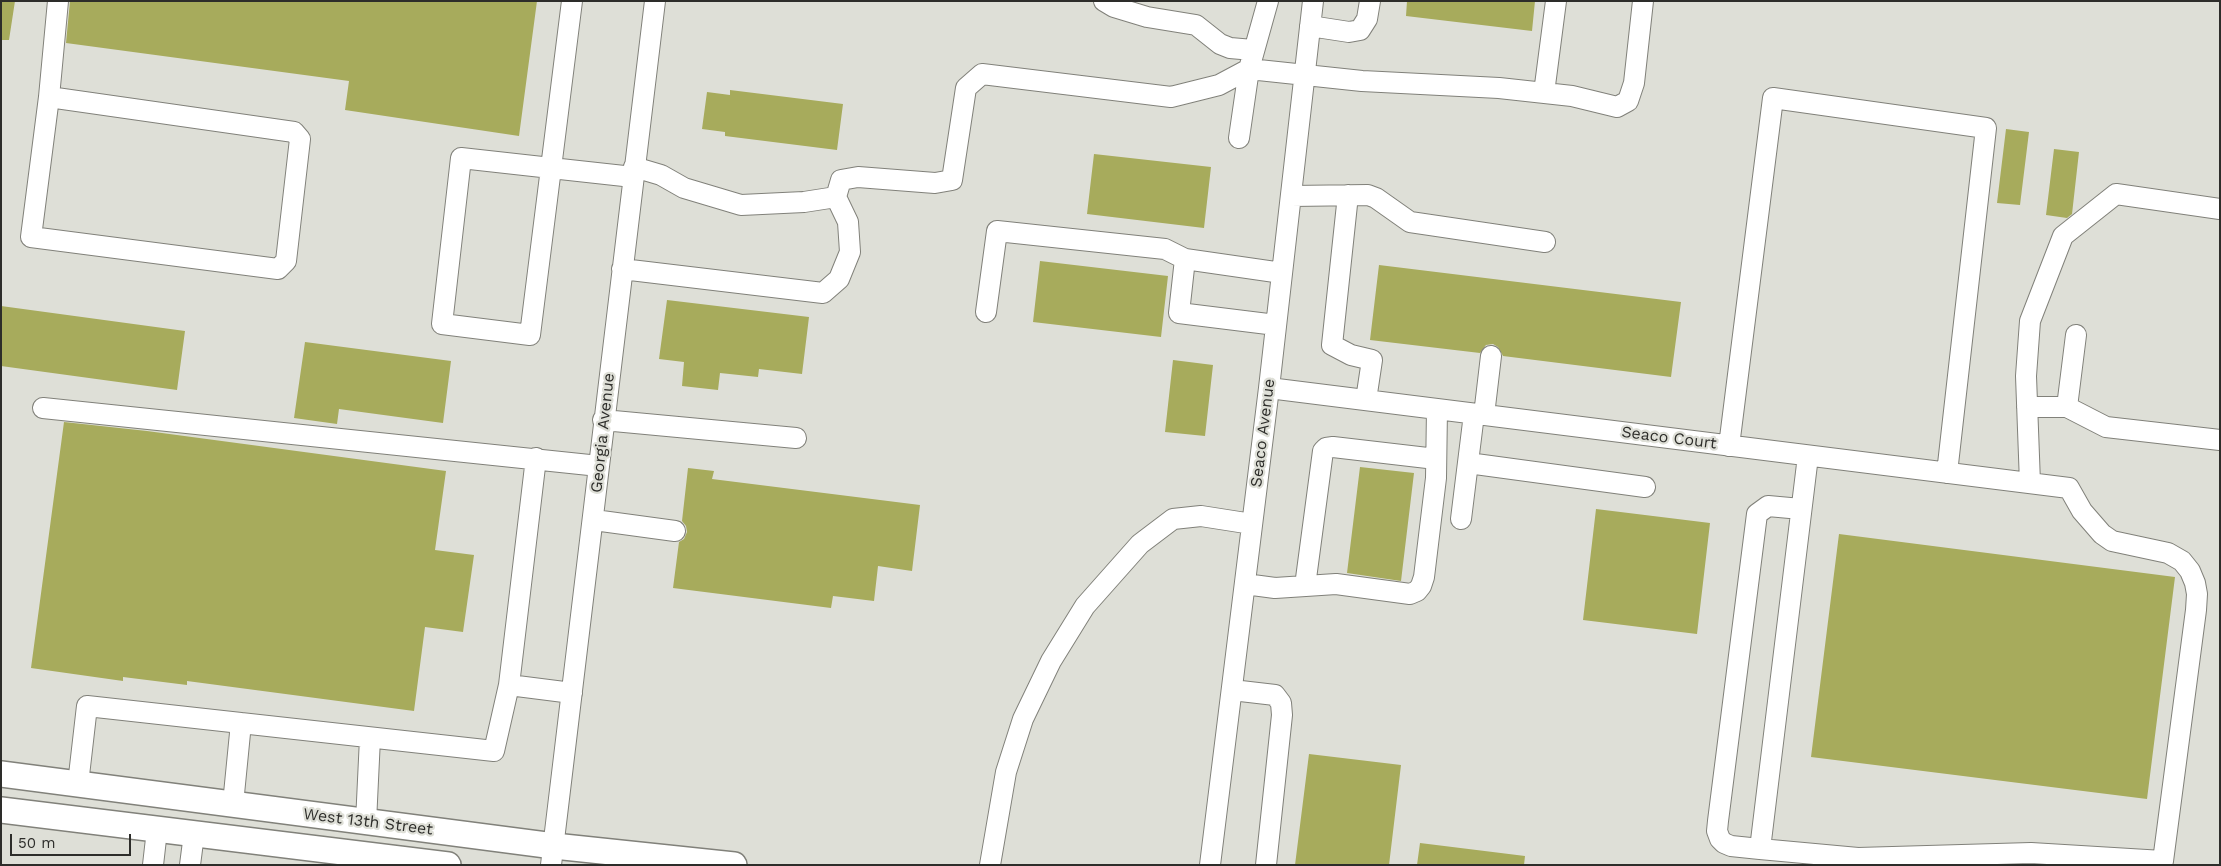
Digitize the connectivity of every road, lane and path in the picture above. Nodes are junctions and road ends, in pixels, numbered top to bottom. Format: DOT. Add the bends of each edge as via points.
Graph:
graph roads {
  1 [pos="58,1"];
  2 [pos="572,1"];
  3 [pos="655,1"];
  4 [pos="1104,1"];
  5 [pos="1268,1"];
  6 [pos="1313,1"];
  7 [pos="1370,1"];
  8 [pos="1556,1"];
  9 [pos="1643,1"];
  10 [pos="1310,26"];
  11 [pos="1251,60"];
  12 [pos="1304,76"];
  13 [pos="1544,93"];
  14 [pos="49,97"];
  15 [pos="1239,138"];
  16 [pos="551,168"];
  17 [pos="634,172"];
  18 [pos="1348,195"];
  19 [pos="1291,196"];
  20 [pos="836,197"];
  21 [pos="2220,209"];
  22 [pos="1545,242"];
  23 [pos="1185,259"];
  24 [pos="622,269"];
  25 [pos="1282,273"];
  26 [pos="986,312"];
  27 [pos="1276,325"];
  28 [pos="2076,335"];
  29 [pos="1491,356"];
  30 [pos="1269,388"];
  31 [pos="1366,400"];
  32 [pos="2067,407"];
  33 [pos="42,408"];
  34 [pos="2027,408"];
  35 [pos="1437,409"];
  36 [pos="1479,414"];
  37 [pos="604,420"];
  38 [pos="796,438"];
  39 [pos="2220,440"];
  40 [pos="1729,446"];
  41 [pos="1808,456"];
  42 [pos="536,458"];
  43 [pos="1436,459"];
  44 [pos="1468,463"];
  45 [pos="599,466"];
  46 [pos="1946,473"];
  47 [pos="2030,483"];
  48 [pos="1645,487"];
  49 [pos="1801,509"];
  50 [pos="1461,519"];
  51 [pos="594,520"];
  52 [pos="1252,524"];
  53 [pos="675,531"];
  54 [pos="1245,584"];
  55 [pos="1305,586"];
  56 [pos="509,685"];
  57 [pos="1232,690"];
  58 [pos="572,693"];
  59 [pos="240,723"];
  60 [pos="370,738"];
  61 [pos="1,774"];
  62 [pos="78,784"];
  63 [pos="233,804"];
  64 [pos="1,810"];
  65 [pos="366,822"];
  66 [pos="158,830"];
  67 [pos="194,834"];
  68 [pos="1760,849"];
  69 [pos="553,855"];
  70 [pos="336,858"];
  71 [pos="153,865"];
  72 [pos="190,865"];
  73 [pos="448,865"];
  74 [pos="734,865"];
  75 [pos="990,865"];
  76 [pos="1210,865"];
  77 [pos="1266,865"];
  1 -- 14 [label="street"];
  2 -- 16 [label="street"];
  3 -- 17 [label="street, Georgia Avenue"];
  4 -- 11 [label="street" via="1146,17 1196,25"];
  5 -- 11 [label="street"];
  6 -- 10 [label="street, Seaco Avenue"];
  7 -- 10 [label="street" via="1367,19 1360,30 1349,32"];
  8 -- 13 [label="street"];
  9 -- 13 [label="street" via="1634,83 1628,100 1617,107"];
  10 -- 12 [label="street, Seaco Avenue"];
  11 -- 12 [label="street"];
  11 -- 15 [label="street"];
  11 -- 20 [label="street" via="1219,85 1171,97 982,74 966,88 952,180 935,183 858,177 841,180"];
  12 -- 13 [label="street"];
  12 -- 19 [label="street, Seaco Avenue"];
  14 -- 14 [label="street" via="294,132 300,139 286,261 278,269 31,237"];
  16 -- 16 [label="street" via="461,158 442,324 530,335"];
  16 -- 17 [label="street"];
  17 -- 20 [label="street" via="661,175 684,188 741,205"];
  17 -- 24 [label="street, Georgia Avenue"];
  18 -- 19 [label="street"];
  18 -- 22 [label="street" via="1376,198 1410,222"];
  18 -- 31 [label="street" via="1332,345 1351,355 1372,360"];
  19 -- 25 [label="street, Seaco Avenue"];
  20 -- 24 [label="street" via="848,222 850,252 839,279 824,293"];
  21 -- 34 [label="street" via="2116,194 2063,236 2030,322"];
  23 -- 25 [label="street"];
  23 -- 26 [label="street" via="1165,249 997,231"];
  23 -- 27 [label="street" via="1179,313"];
  24 -- 37 [label="street, Georgia Avenue"];
  25 -- 27 [label="street, Seaco Avenue"];
  27 -- 30 [label="street, Seaco Avenue"];
  28 -- 32 [label="street"];
  29 -- 36 [label="street"];
  30 -- 31 [label="street, Seaco Court"];
  30 -- 52 [label="street, Seaco Avenue"];
  31 -- 35 [label="street, Seaco Court"];
  32 -- 34 [label="street"];
  32 -- 39 [label="street" via="2106,427"];
  33 -- 42 [label="street"];
  34 -- 47 [label="street"];
  35 -- 36 [label="street, Seaco Court"];
  35 -- 43 [label="street"];
  36 -- 40 [label="street, Seaco Court"];
  36 -- 44 [label="street"];
  37 -- 38 [label="street"];
  37 -- 45 [label="street, Georgia Avenue"];
  40 -- 41 [label="street, Seaco Court"];
  40 -- 46 [label="street" via="1773,98 1986,128"];
  41 -- 46 [label="street, Seaco Court"];
  41 -- 49 [label="street"];
  42 -- 45 [label="street"];
  42 -- 56 [label="street"];
  43 -- 55 [label="street" via="1424,577 1416,591 1402,594 1336,584"];
  43 -- 55 [label="street" via="1333,447 1322,451"];
  44 -- 48 [label="street"];
  44 -- 50 [label="street"];
  45 -- 51 [label="street, Georgia Avenue"];
  46 -- 47 [label="street, Seaco Court"];
  47 -- 68 [label="street, Seaco Court" via="2069,488 2082,511 2102,534 2112,541 2168,553 2182,561 2195,583 2196,610 2163,860 2032,853 1858,858"];
  49 -- 68 [label="street"];
  49 -- 68 [label="street" via="1768,506 1757,514 1718,821 1717,831 1724,843"];
  51 -- 53 [label="street"];
  51 -- 58 [label="street, Georgia Avenue"];
  52 -- 54 [label="street, Seaco Avenue"];
  52 -- 75 [label="street" via="1201,516 1173,519 1140,544 1085,606 1051,661 1023,719 1006,772"];
  54 -- 55 [label="street" via="1275,588"];
  54 -- 57 [label="street, Seaco Avenue"];
  56 -- 58 [label="street"];
  56 -- 60 [label="street" via="494,751"];
  57 -- 76 [label="street, Seaco Avenue"];
  57 -- 77 [label="street" via="1275,695 1281,703"];
  58 -- 69 [label="street, Georgia Avenue"];
  59 -- 60 [label="street"];
  59 -- 62 [label="street" via="87,706"];
  59 -- 63 [label="street"];
  60 -- 65 [label="street"];
  61 -- 62 [label="main road, West 13th Street"];
  62 -- 63 [label="main road, West 13th Street"];
  63 -- 65 [label="main road, West 13th Street"];
  64 -- 66 [label="main road, West 13th Street"];
  65 -- 69 [label="main road, West 13th Street"];
  66 -- 67 [label="main road, West 13th Street"];
  66 -- 71 [label="street"];
  67 -- 70 [label="main road, West 13th Street"];
  67 -- 72 [label="street"];
  69 -- 74 [label="main road, West 13th Street"];
  70 -- 73 [label="main road, West 13th Street"];
}
